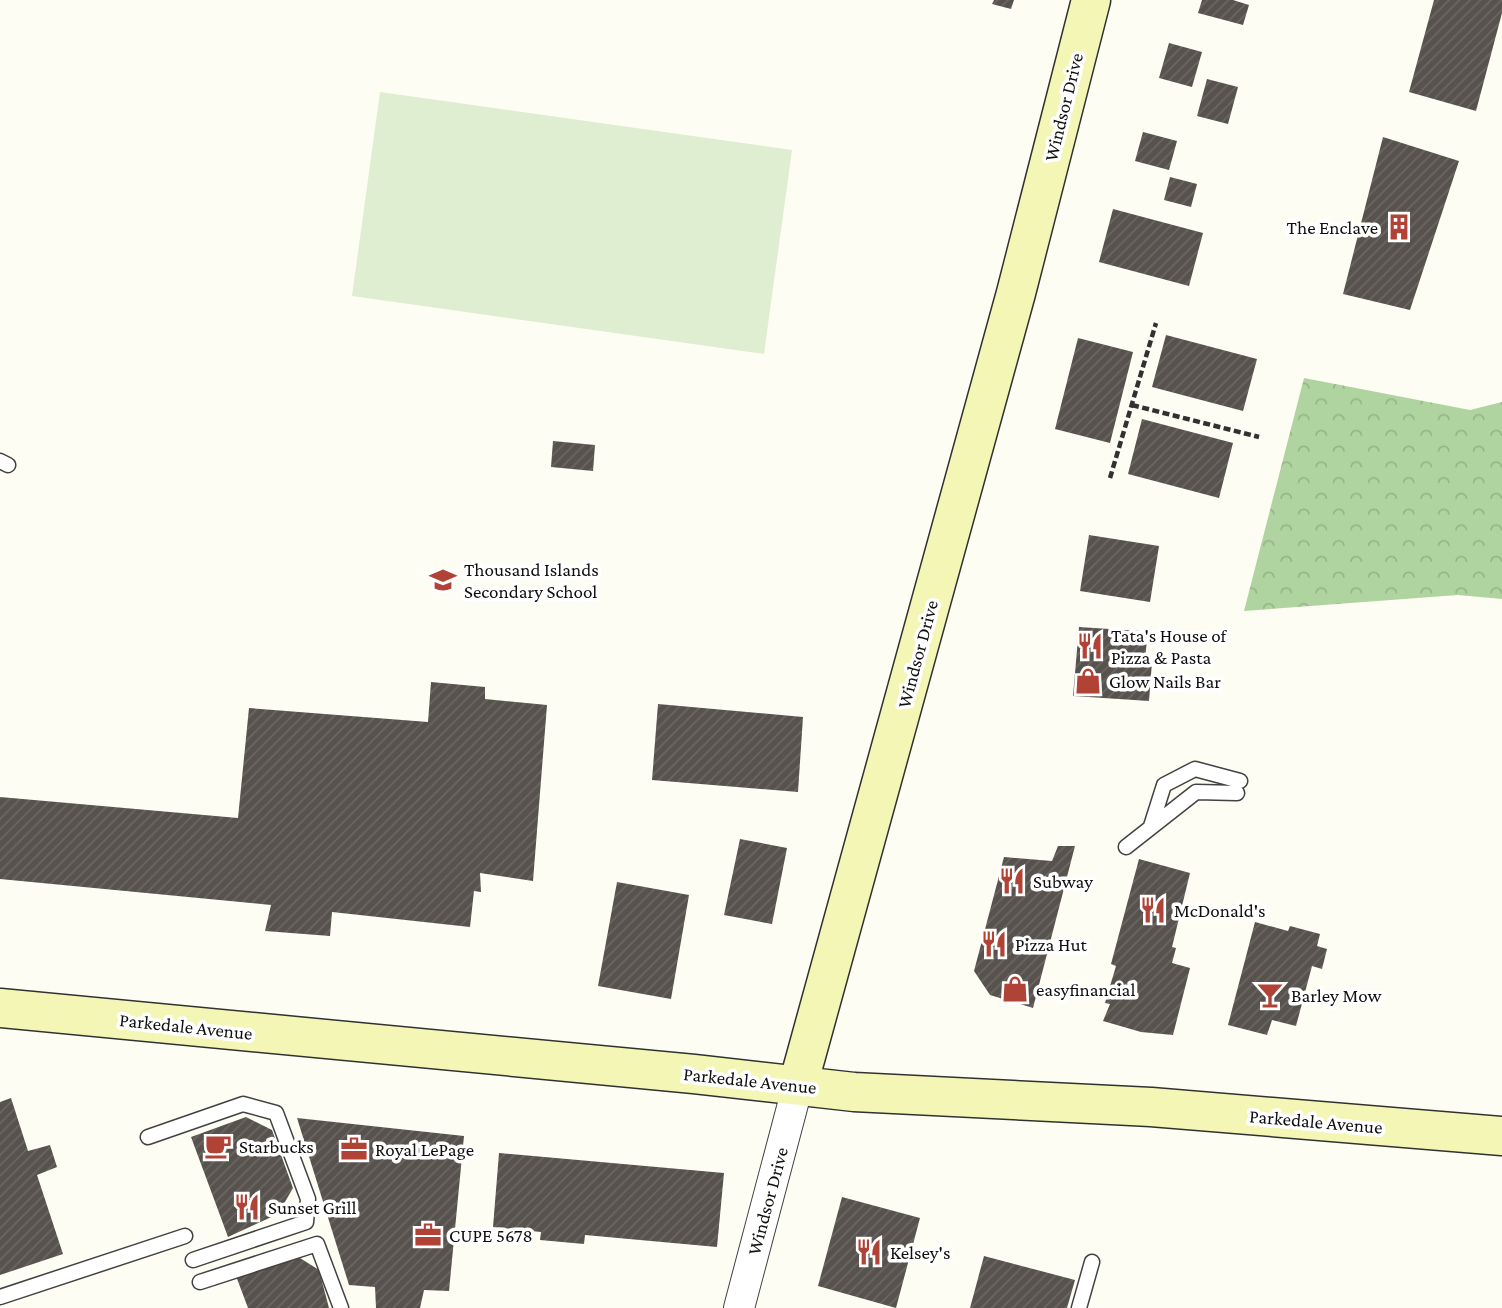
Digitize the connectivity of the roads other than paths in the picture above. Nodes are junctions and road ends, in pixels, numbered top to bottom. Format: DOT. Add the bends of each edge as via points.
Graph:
graph roads {
  1 [pos="1091,0"];
  2 [pos="1150,827"];
  3 [pos="1126,847"];
  4 [pos="0,1008"];
  5 [pos="798,1085"];
  6 [pos="1502,1136"];
  7 [pos="148,1137"];
  8 [pos="185,1236"];
  9 [pos="193,1261"];
  10 [pos="1092,1262"];
  11 [pos="200,1282"];
  12 [pos="0,1297"];
  13 [pos="341,1308"];
  14 [pos="739,1308"];
  15 [pos="1079,1308"];
  1 -- 5 [label="main road, Windsor Drive"];
  2 -- 2 [label="lane" via="1164,785 1195,769 1239,787 1196,792"];
  2 -- 3 [label="lane"];
  4 -- 5 [label="main road, Parkedale Avenue"];
  5 -- 6 [label="main road, Parkedale Avenue" via="854,1092 1151,1107"];
  5 -- 14 [label="street, Windsor Drive"];
  7 -- 9 [label="lane" via="243,1104 276,1113 308,1199 306,1222"];
  8 -- 12 [label="lane"];
  10 -- 15 [label="lane"];
  11 -- 13 [label="lane" via="317,1244"];
}
